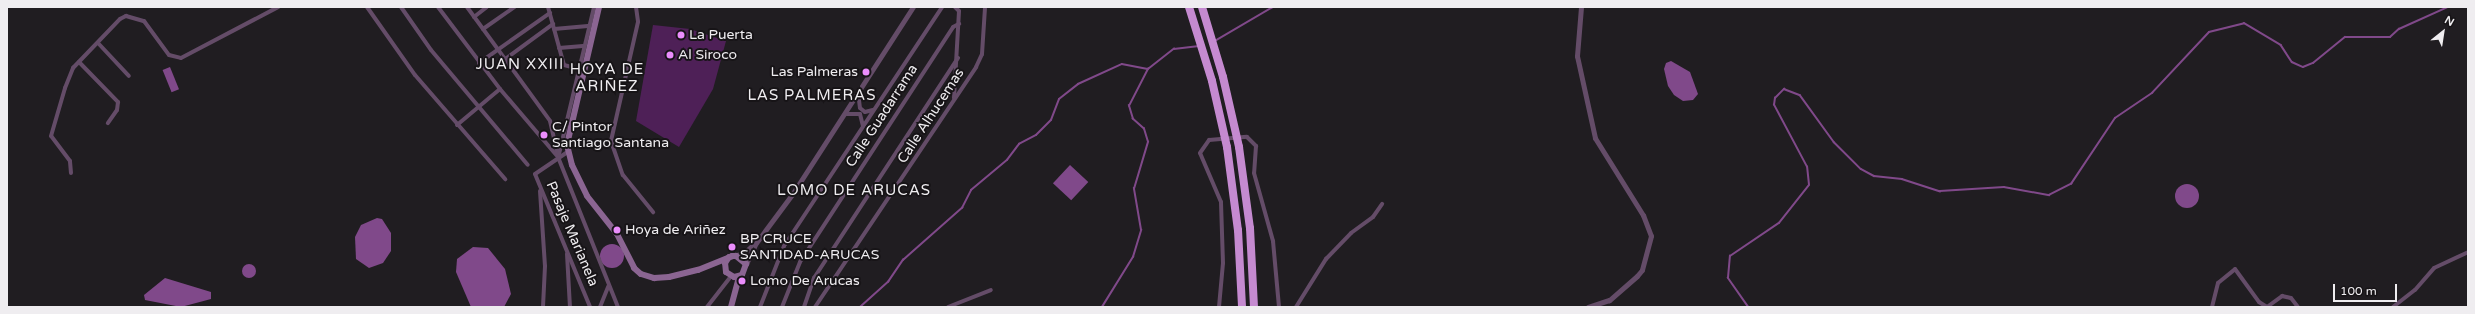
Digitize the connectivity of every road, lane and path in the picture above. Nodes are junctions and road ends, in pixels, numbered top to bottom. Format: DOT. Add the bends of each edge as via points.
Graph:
graph roads {
  1 [pos="278,7"];
  2 [pos="367,7"];
  3 [pos="401,7"];
  4 [pos="438,7"];
  5 [pos="467,7"];
  6 [pos="487,7"];
  7 [pos="515,7"];
  8 [pos="548,7"];
  9 [pos="594,7"];
  10 [pos="600,7"];
  11 [pos="636,7"];
  12 [pos="913,7"];
  13 [pos="942,7"];
  14 [pos="956,7"];
  15 [pos="985,7"];
  16 [pos="1189,7"];
  17 [pos="1202,7"];
  18 [pos="1581,7"];
  19 [pos="550,13"];
  20 [pos="474,17"];
  21 [pos="553,24"];
  22 [pos="959,24"];
  23 [pos="588,26"];
  24 [pos="483,29"];
  25 [pos="554,29"];
  26 [pos="98,44"];
  27 [pos="583,46"];
  28 [pos="559,48"];
  29 [pos="497,50"];
  30 [pos="958,58"];
  31 [pos="504,60"];
  32 [pos="79,62"];
  33 [pos="479,63"];
  34 [pos="579,69"];
  35 [pos="129,76"];
  36 [pos="500,90"];
  37 [pos="858,92"];
  38 [pos="954,100"];
  39 [pos="478,107"];
  40 [pos="873,110"];
  41 [pos="845,114"];
  42 [pos="108,123"];
  43 [pos="456,124"];
  44 [pos="863,126"];
  45 [pos="568,151"];
  46 [pos="558,157"];
  47 [pos="528,165"];
  48 [pos="572,165"];
  49 [pos="565,169"];
  50 [pos="71,173"];
  51 [pos="575,173"];
  52 [pos="568,176"];
  53 [pos="505,179"];
  54 [pos="540,186"];
  55 [pos="1382,204"];
  56 [pos="653,212"];
  57 [pos="756,243"];
  58 [pos="567,251"];
  59 [pos="2468,252"];
  60 [pos="731,257"];
  61 [pos="746,264"];
  62 [pos="710,265"];
  63 [pos="730,275"];
  64 [pos="608,287"];
  65 [pos="991,290"];
  66 [pos="543,307"];
  67 [pos="570,307"];
  68 [pos="590,307"];
  69 [pos="600,307"];
  70 [pos="618,307"];
  71 [pos="707,307"];
  72 [pos="731,307"];
  73 [pos="760,307"];
  74 [pos="782,307"];
  75 [pos="804,307"];
  76 [pos="815,307"];
  77 [pos="948,307"];
  78 [pos="1219,307"];
  79 [pos="1242,307"];
  80 [pos="1254,307"];
  81 [pos="1279,307"];
  82 [pos="1296,307"];
  83 [pos="1588,307"];
  84 [pos="2212,307"];
  85 [pos="2298,307"];
  86 [pos="2393,307"];
  1 -- 26 [label="street" via="181,58 169,55 139,18 120,19"];
  2 -- 43 [label="street" via="415,75"];
  3 -- 39 [label="street" via="431,50"];
  4 -- 33 [label="street"];
  5 -- 20 [label="street"];
  6 -- 20 [label="street"];
  7 -- 24 [label="street"];
  8 -- 19 [label="street"];
  9 -- 23 [label="street"];
  10 -- 45 [label="main road" via="568,137"];
  11 -- 56 [label="street" via="638,22 611,141 623,175"];
  12 -- 37 [label="street"];
  13 -- 40 [label="street"];
  14 -- 22 [label="street" via="959,11"];
  15 -- 38 [label="street, Calle Alhucemas" via="982,54"];
  16 -- 79 [label="highway, bridge" via="1212,81 1226,147 1238,230"];
  17 -- 80 [label="highway, bridge" via="1223,78 1239,147 1250,228"];
  18 -- 83 [label="street" via="1577,56 1595,138 1643,215 1651,236 1642,270 1637,276 1609,300"];
  19 -- 21 [label="street"];
  19 -- 29 [label="street"];
  20 -- 24 [label="street"];
  21 -- 25 [label="street"];
  21 -- 31 [label="street"];
  22 -- 30 [label="street"];
  22 -- 74 [label="street, Calle Guadarrama" via="953,27 800,262"];
  23 -- 25 [label="street"];
  23 -- 27 [label="street"];
  24 -- 29 [label="street"];
  25 -- 28 [label="street"];
  26 -- 32 [label="street"];
  26 -- 35 [label="street"];
  27 -- 28 [label="street"];
  27 -- 34 [label="street"];
  28 -- 34 [label="street" via="564,65"];
  29 -- 31 [label="street"];
  29 -- 33 [label="street"];
  30 -- 38 [label="street"];
  30 -- 75 [label="street" via="814,278"];
  31 -- 46 [label="street" via="550,121"];
  32 -- 42 [label="street" via="118,102 117,110"];
  32 -- 50 [label="street" via="65,88 51,136 70,161"];
  33 -- 36 [label="street"];
  34 -- 46 [label="street"];
  36 -- 39 [label="street"];
  36 -- 46 [label="street"];
  37 -- 40 [label="street" via="860,108 865,112"];
  37 -- 41 [label="street"];
  38 -- 76 [label="street, Calle Alhucemas"];
  39 -- 43 [label="street"];
  39 -- 47 [label="street"];
  40 -- 44 [label="street"];
  41 -- 44 [label="street" via="860,114"];
  41 -- 57 [label="street"];
  43 -- 53 [label="street"];
  44 -- 73 [label="street" via="784,246"];
  45 -- 46 [label="street"];
  45 -- 48 [label="main road"];
  46 -- 49 [label="street"];
  46 -- 54 [label="street, Pasaje Marianela" via="537,170 535,174"];
  48 -- 49 [label="street"];
  48 -- 51 [label="main road"];
  49 -- 52 [label="street"];
  51 -- 52 [label="street"];
  51 -- 62 [label="main road" via="595,208 617,234 634,268 640,274 654,278 669,277"];
  52 -- 64 [label="street"];
  54 -- 58 [label="street, Pasaje Marianela"];
  54 -- 66 [label="street" via="545,266"];
  55 -- 82 [label="street" via="1373,217 1351,233 1326,259"];
  57 -- 60 [label="street" via="744,253"];
  57 -- 61 [label="street"];
  58 -- 67 [label="street"];
  58 -- 68 [label="street, Pasaje Marianela"];
  59 -- 86 [label="street" via="2434,268 2415,290"];
  60 -- 61 [label="main road" via="740,257"];
  60 -- 62 [label="main road"];
  60 -- 63 [label="main road"];
  61 -- 63 [label="main road" via="745,270"];
  62 -- 63 [label="main road"];
  63 -- 71 [label="street"];
  63 -- 72 [label="main road" via="738,287"];
  64 -- 69 [label="street"];
  64 -- 70 [label="street"];
  65 -- 77 [label="street"];
  78 -- 81 [label="street" via="1223,263 1221,202 1200,153 1209,140 1247,137 1256,146 1254,173 1273,241"];
  84 -- 85 [label="street" via="2218,283 2235,269 2259,302 2267,307 2282,296 2291,298"];
}
